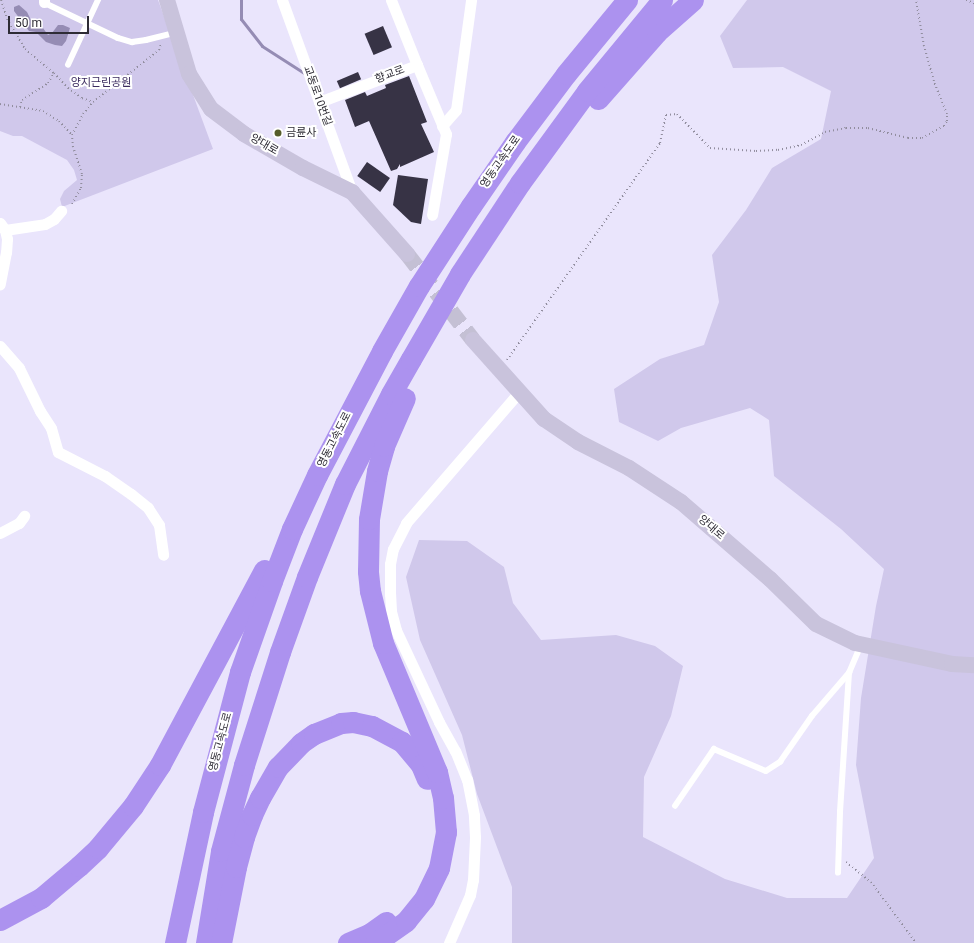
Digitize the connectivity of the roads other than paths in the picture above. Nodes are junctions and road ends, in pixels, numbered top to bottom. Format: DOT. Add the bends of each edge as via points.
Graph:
graph roads {
  1 [pos="98,0"];
  2 [pos="168,0"];
  3 [pos="282,0"];
  4 [pos="390,0"];
  5 [pos="471,0"];
  6 [pos="627,0"];
  7 [pos="662,0"];
  8 [pos="693,0"];
  9 [pos="42,1"];
  10 [pos="88,22"];
  11 [pos="171,34"];
  12 [pos="68,65"];
  13 [pos="418,65"];
  14 [pos="319,102"];
  15 [pos="442,126"];
  16 [pos="545,165"];
  17 [pos="352,192"];
  18 [pos="61,211"];
  19 [pos="432,215"];
  20 [pos="2,227"];
  21 [pos="407,254"];
  22 [pos="460,274"];
  23 [pos="0,284"];
  24 [pos="473,340"];
  25 [pos="0,346"];
  26 [pos="519,392"];
  27 [pos="345,420"];
  28 [pos="24,516"];
  29 [pos="0,533"];
  30 [pos="163,555"];
  31 [pos="861,645"];
  32 [pos="974,665"];
  33 [pos="849,673"];
  34 [pos="675,806"];
  35 [pos="838,872"];
  36 [pos="0,920"];
  37 [pos="213,929"];
  38 [pos="175,943"];
  39 [pos="221,943"];
  40 [pos="348,943"];
  41 [pos="375,943"];
  42 [pos="449,943"];
  1 -- 10 [label="lane"];
  2 -- 11 [label="street, 양대로"];
  3 -- 14 [label="street, 교동로10번길"];
  4 -- 13 [label="street, 향교로"];
  5 -- 15 [label="street" via="456,110"];
  6 -- 27 [label="highway, 영동고속도로" via="566,74 471,206 419,286"];
  7 -- 22 [label="highway" via="622,48 520,183"];
  8 -- 16 [label="highway" via="657,32 578,122"];
  9 -- 10 [label="lane"];
  10 -- 11 [label="lane" via="118,38 132,42"];
  10 -- 12 [label="lane"];
  11 -- 17 [label="street, 양대로" via="189,74 212,109 244,134 303,168"];
  13 -- 14 [label="street, 향교로"];
  13 -- 15 [label="street"];
  14 -- 17 [label="street, 교동로10번길"];
  15 -- 19 [label="street" via="446,134"];
  16 -- 22 [label="highway"];
  16 -- 41 [label="highway" via="436,338 393,422 378,471 369,519 370,591 383,643 437,772 446,820 443,856 431,888 406,921"];
  17 -- 21 [label="street, 양대로"];
  18 -- 20 [label="street" via="45,224"];
  20 -- 23 [label="street" via="7,239"];
  22 -- 37 [label="highway" via="377,421 345,484 307,576 244,765 222,851"];
  24 -- 26 [label="street, 양대로"];
  25 -- 30 [label="street" via="19,368 51,428 58,452 105,476 148,508 159,525"];
  26 -- 31 [label="street, 양대로" via="544,419 578,442 629,468 681,502 770,579 816,624"];
  26 -- 42 [label="street" via="406,523 393,549 390,564 391,611 396,630 439,722 456,751 474,815 476,837 473,880 470,895"];
  27 -- 36 [label="highway" via="146,788 118,824 79,866 41,898"];
  27 -- 38 [label="highway, 영동고속도로" via="292,529 255,628 222,734"];
  28 -- 29 [label="street" via="19,523"];
  31 -- 32 [label="street, 양대로" via="952,664"];
  31 -- 33 [label="lane"];
  33 -- 34 [label="lane" via="812,716 780,762 766,771 714,749"];
  33 -- 35 [label="lane"];
  37 -- 39 [label="highway"];
  37 -- 40 [label="highway" via="260,798 278,767 301,743 314,734 341,724 363,724 381,730 402,742 421,765 434,802 434,839 427,867 412,895 380,926"];
}
